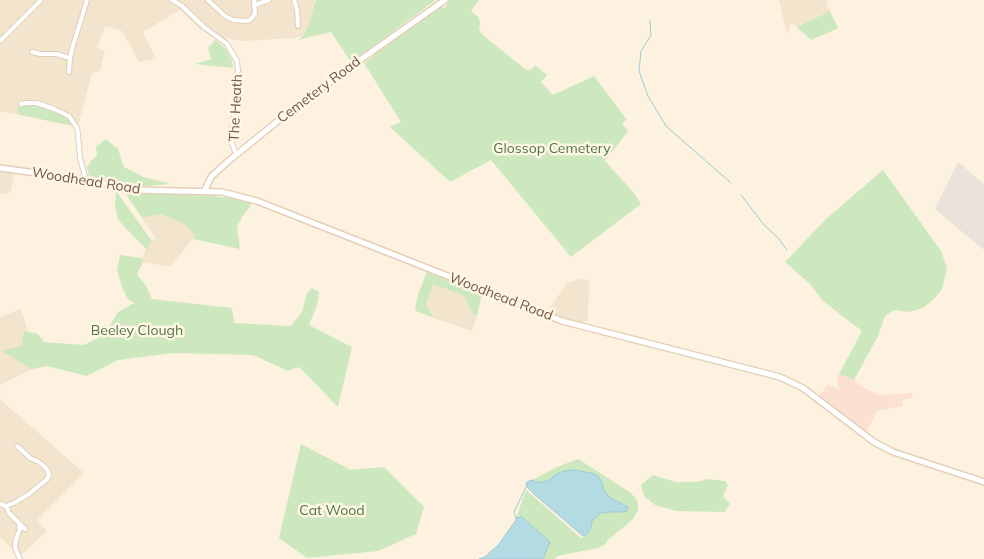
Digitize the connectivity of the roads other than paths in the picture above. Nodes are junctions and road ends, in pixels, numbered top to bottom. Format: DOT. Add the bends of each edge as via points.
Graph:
graph roads {
  1 [pos="41,0"];
  2 [pos="87,0"];
  3 [pos="172,0"];
  4 [pos="208,0"];
  5 [pos="254,0"];
  6 [pos="269,0"];
  7 [pos="294,0"];
  8 [pos="445,0"];
  9 [pos="255,5"];
  10 [pos="298,26"];
  11 [pos="0,41"];
  12 [pos="32,52"];
  13 [pos="70,58"];
  14 [pos="69,72"];
  15 [pos="21,104"];
  16 [pos="236,154"];
  17 [pos="0,168"];
  18 [pos="86,180"];
  19 [pos="204,192"];
  20 [pos="17,446"];
  21 [pos="984,482"];
  22 [pos="0,504"];
  23 [pos="6,506"];
  24 [pos="19,524"];
  25 [pos="25,530"];
  26 [pos="20,559"];
  1 -- 11 [label="street"];
  2 -- 13 [label="street"];
  3 -- 16 [label="street, The Heath" via="227,44 237,61 231,141"];
  4 -- 9 [label="street" via="225,16 239,21 250,20 255,14"];
  5 -- 9 [label="street"];
  6 -- 9 [label="street"];
  7 -- 10 [label="street"];
  8 -- 16 [label="main road, Cemetery Road" via="305,100"];
  12 -- 13 [label="street"];
  13 -- 14 [label="street"];
  15 -- 18 [label="street" via="44,105 69,116 77,128"];
  16 -- 19 [label="main road, Cemetery Road" via="211,177"];
  17 -- 18 [label="main road, Woodhead Road"];
  18 -- 19 [label="main road, Woodhead Road" via="132,190"];
  19 -- 21 [label="main road, Woodhead Road" via="222,192 257,201 562,321 780,377 803,388 881,446"];
  20 -- 23 [label="street" via="45,467 49,476 29,494"];
  22 -- 23 [label="street"];
  23 -- 24 [label="street"];
  24 -- 25 [label="street"];
  24 -- 26 [label="street" via="15,548"];
}
